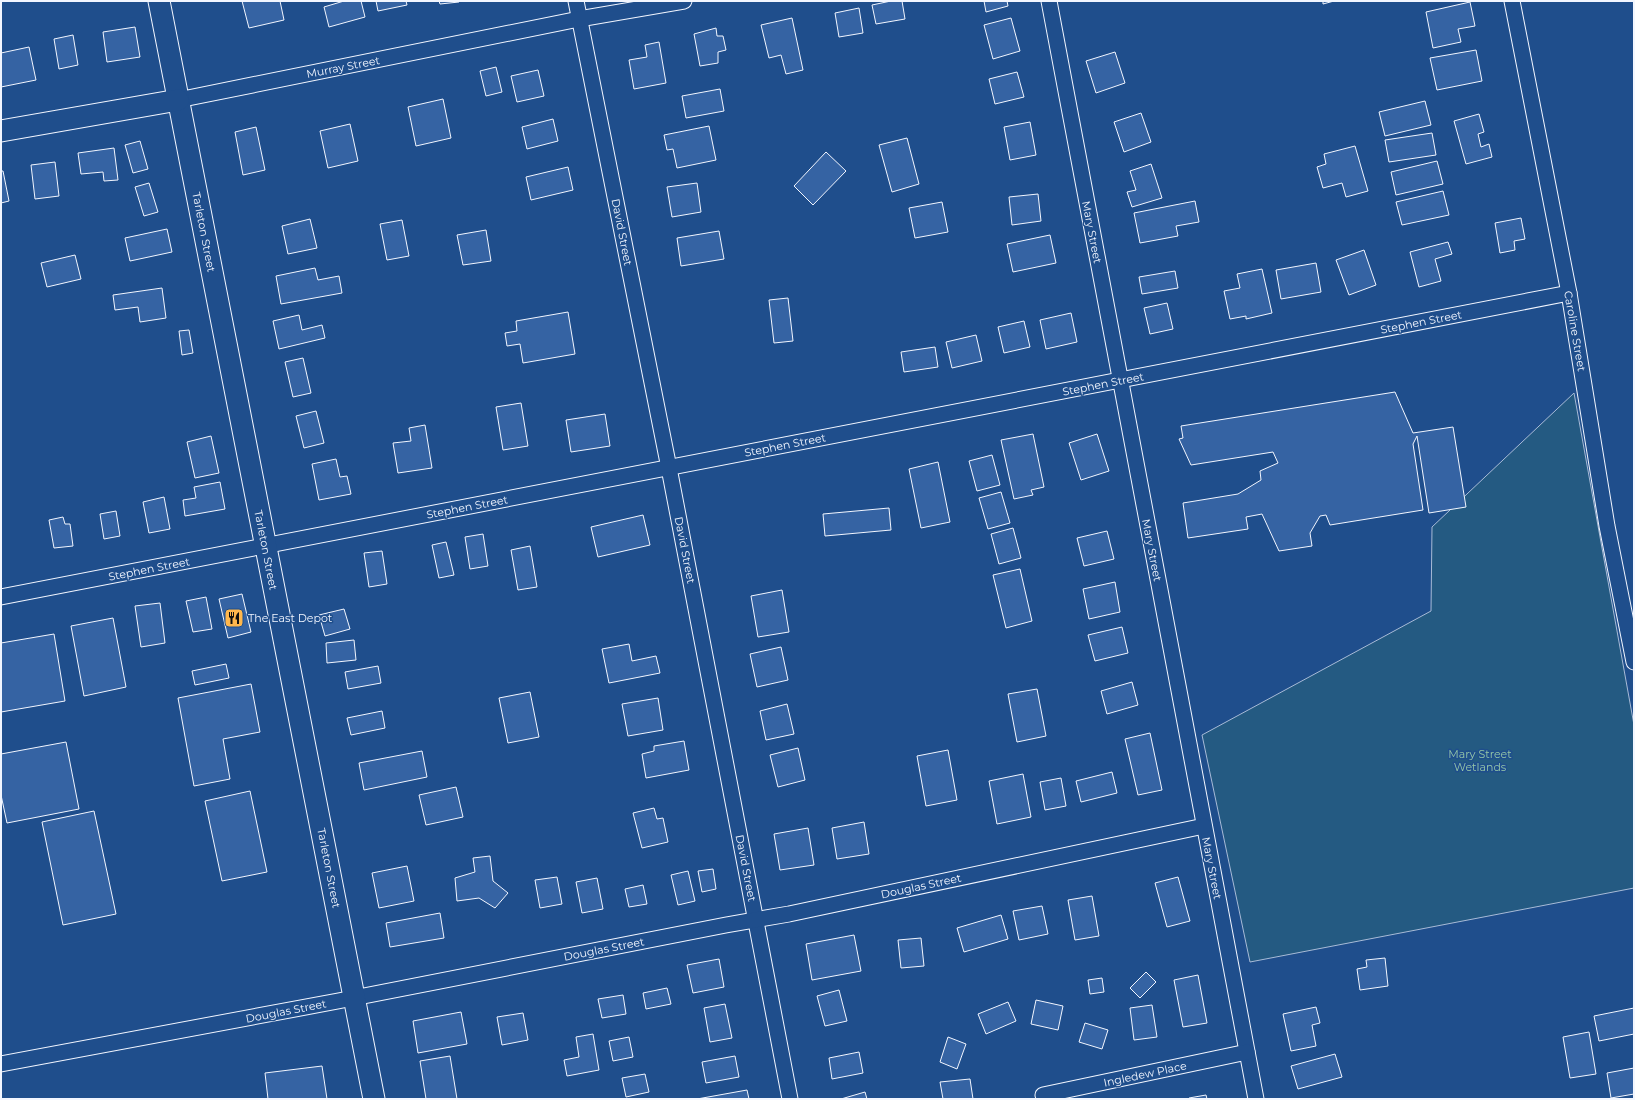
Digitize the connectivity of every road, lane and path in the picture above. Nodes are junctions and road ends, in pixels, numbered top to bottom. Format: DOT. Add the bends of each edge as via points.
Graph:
graph roads {
  1 [pos="159,1"];
  2 [pos="576,1"];
  3 [pos="684,1"];
  4 [pos="1048,1"];
  5 [pos="1512,1"];
  6 [pos="579,19"];
  7 [pos="178,100"];
  8 [pos="1,131"];
  9 [pos="1569,294"];
  10 [pos="1120,380"];
  11 [pos="669,468"];
  12 [pos="265,546"];
  13 [pos="1,597"];
  14 [pos="1634,662"];
  15 [pos="1204,826"];
  16 [pos="756,920"];
  17 [pos="355,998"];
  18 [pos="1247,1052"];
  19 [pos="1,1064"];
  20 [pos="1044,1095"];
  21 [pos="374,1099"];
  22 [pos="790,1099"];
  23 [pos="1256,1099"];
  1 -- 7 [label="main road, Tarleton Street"];
  2 -- 6 [label="street, David Street"];
  3 -- 6 [label="street, Murray Street"];
  4 -- 10 [label="street, Mary Street"];
  5 -- 9 [label="street, Caroline Street"];
  6 -- 7 [label="street, Murray Street"];
  6 -- 11 [label="street, David Street"];
  7 -- 8 [label="main road, Murray Street"];
  7 -- 12 [label="main road, Tarleton Street"];
  9 -- 10 [label="street, Stephen Street"];
  9 -- 14 [label="street, Caroline Street" via="1607,526"];
  10 -- 11 [label="street, Stephen Street"];
  10 -- 15 [label="street, Mary Street"];
  11 -- 12 [label="street, Stephen Street"];
  11 -- 16 [label="street, David Street"];
  12 -- 13 [label="street, Stephen Street"];
  12 -- 17 [label="main road, Tarleton Street"];
  15 -- 16 [label="street, Douglas Street"];
  15 -- 18 [label="street, Mary Street"];
  16 -- 17 [label="street, Douglas Street"];
  16 -- 22 [label="street, David Street"];
  17 -- 19 [label="street, Douglas Street"];
  17 -- 21 [label="main road, Tarleton Street"];
  18 -- 20 [label="street, Ingledew Place"];
  18 -- 23 [label="street, Mary Street"];
}
